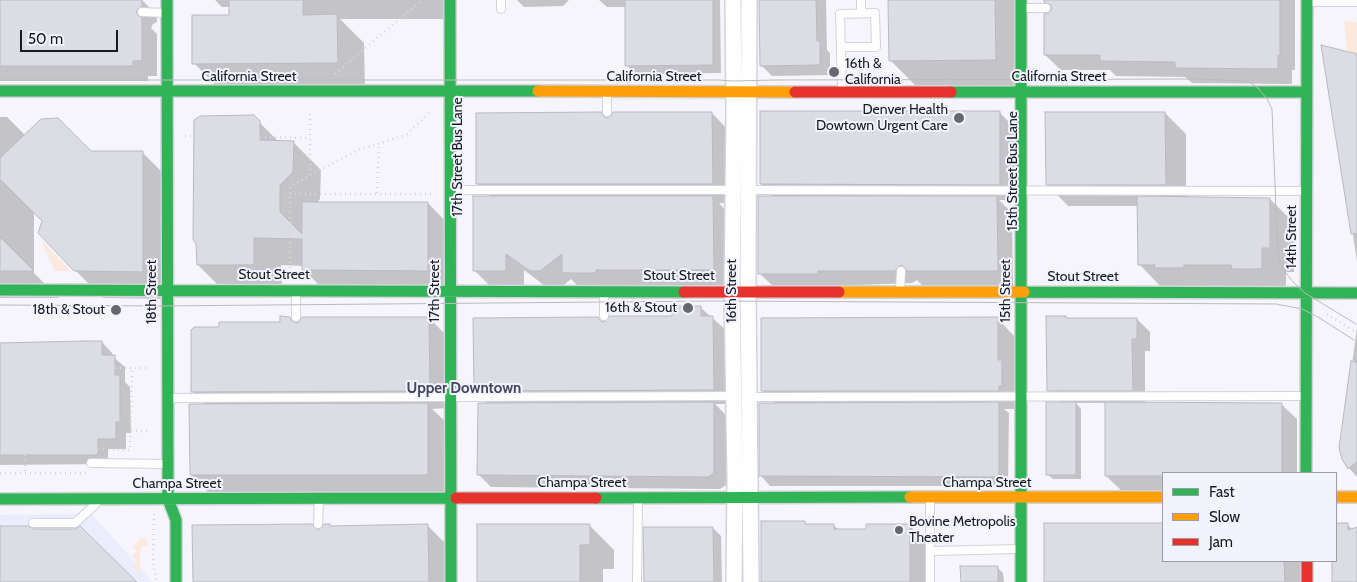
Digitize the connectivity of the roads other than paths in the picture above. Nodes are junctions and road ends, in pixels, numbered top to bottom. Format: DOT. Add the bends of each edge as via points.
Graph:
graph roads {
  1 [pos="162,0"];
  2 [pos="167,0"];
  3 [pos="450,0"];
  4 [pos="457,0"];
  5 [pos="501,0"];
  6 [pos="733,0"];
  7 [pos="749,0"];
  8 [pos="861,0"];
  9 [pos="1307,1"];
  10 [pos="1357,2"];
  11 [pos="1019,3"];
  12 [pos="1046,8"];
  13 [pos="501,9"];
  14 [pos="142,12"];
  15 [pos="164,12"];
  16 [pos="861,13"];
  17 [pos="841,47"];
  18 [pos="0,91"];
  19 [pos="165,91"];
  20 [pos="607,92"];
  21 [pos="733,92"];
  22 [pos="749,92"];
  23 [pos="842,92"];
  24 [pos="1018,92"];
  25 [pos="1307,92"];
  26 [pos="456,95"];
  27 [pos="607,112"];
  28 [pos="1012,164"];
  29 [pos="459,180"];
  30 [pos="1012,182"];
  31 [pos="454,190"];
  32 [pos="733,190"];
  33 [pos="748,190"];
  34 [pos="1017,191"];
  35 [pos="1307,191"];
  36 [pos="1012,200"];
  37 [pos="1012,219"];
  38 [pos="901,271"];
  39 [pos="0,290"];
  40 [pos="164,290"];
  41 [pos="296,290"];
  42 [pos="455,290"];
  43 [pos="604,291"];
  44 [pos="748,291"];
  45 [pos="732,292"];
  46 [pos="900,292"];
  47 [pos="1018,292"];
  48 [pos="1307,293"];
  49 [pos="1357,293"];
  50 [pos="604,316"];
  51 [pos="296,317"];
  52 [pos="733,396"];
  53 [pos="1018,396"];
  54 [pos="1307,396"];
  55 [pos="750,397"];
  56 [pos="167,398"];
  57 [pos="455,398"];
  58 [pos="459,452"];
  59 [pos="91,464"];
  60 [pos="165,464"];
  61 [pos="1306,472"];
  62 [pos="1018,497"];
  63 [pos="1162,497"];
  64 [pos="1337,497"];
  65 [pos="1357,497"];
  66 [pos="457,498"];
  67 [pos="638,498"];
  68 [pos="734,498"];
  69 [pos="752,498"];
  70 [pos="930,498"];
  71 [pos="0,499"];
  72 [pos="101,499"];
  73 [pos="165,499"];
  74 [pos="319,499"];
  75 [pos="166,520"];
  76 [pos="33,523"];
  77 [pos="318,524"];
  78 [pos="1018,549"];
  79 [pos="930,551"];
  80 [pos="1307,562"];
  81 [pos="176,582"];
  82 [pos="451,582"];
  83 [pos="637,582"];
  84 [pos="734,582"];
  85 [pos="751,582"];
  86 [pos="930,582"];
  87 [pos="1014,582"];
  88 [pos="1021,582"];
  89 [pos="1307,582"];
  1 -- 15 [label="lane"];
  2 -- 15 [label="main road, 18th Street"];
  3 -- 26 [label="main road, 17th Street"];
  4 -- 26 [label="lane, 17th Street Bus Lane"];
  5 -- 13 [label="lane"];
  6 -- 21 [label="street, 16th Street"];
  7 -- 22 [label="street, 16th Street"];
  8 -- 16 [label="lane"];
  9 -- 10 [label="lane"];
  9 -- 25 [label="main road, 14th Street"];
  11 -- 12 [label="lane"];
  11 -- 24 [label="main road, 15th Street"];
  14 -- 15 [label="lane"];
  15 -- 19 [label="main road, 18th Street"];
  16 -- 17 [label="lane" via="840,14"];
  16 -- 17 [label="lane" via="874,13 876,47"];
  17 -- 23 [label="lane"];
  18 -- 19 [label="main road, California Street"];
  19 -- 26 [label="main road, California Street"];
  19 -- 40 [label="main road, 18th Street"];
  20 -- 21 [label="main road, California Street"];
  20 -- 26 [label="main road, California Street"];
  20 -- 27 [label="lane"];
  21 -- 22 [label="main road, California Street"];
  21 -- 32 [label="street, 16th Street"];
  22 -- 23 [label="main road, California Street"];
  22 -- 33 [label="street, 16th Street"];
  23 -- 24 [label="main road, California Street"];
  24 -- 25 [label="main road, California Street"];
  24 -- 28 [label="lane, 15th Street Bus Lane"];
  24 -- 34 [label="main road, 15th Street"];
  25 -- 35 [label="main road, 14th Street"];
  26 -- 31 [label="main road, 17th Street"];
  29 -- 31 [label="lane, 17th Street Bus Lane"];
  30 -- 34 [label="lane, 15th Street Bus Lane"];
  31 -- 32 [label="lane"];
  31 -- 42 [label="main road, 17th Street"];
  32 -- 33 [label="lane"];
  32 -- 45 [label="street, 16th Street"];
  33 -- 34 [label="lane"];
  33 -- 44 [label="street, 16th Street"];
  34 -- 35 [label="lane"];
  34 -- 36 [label="lane, 15th Street Bus Lane"];
  34 -- 47 [label="main road, 15th Street"];
  35 -- 48 [label="main road, 14th Street"];
  37 -- 47 [label="lane, 15th Street Bus Lane"];
  38 -- 46 [label="lane"];
  39 -- 40 [label="main road, Stout Street"];
  40 -- 41 [label="main road, Stout Street"];
  40 -- 56 [label="main road, 18th Street"];
  40 -- 60 [label="lane"];
  41 -- 42 [label="main road, Stout Street"];
  41 -- 51 [label="lane"];
  42 -- 43 [label="main road, Stout Street"];
  42 -- 57 [label="main road, 17th Street"];
  42 -- 57 [label="lane, 17th Street" via="459,314"];
  43 -- 45 [label="main road, Stout Street"];
  43 -- 50 [label="lane"];
  44 -- 45 [label="main road, Stout Street"];
  44 -- 46 [label="main road, Stout Street"];
  44 -- 55 [label="street, 16th Street"];
  45 -- 52 [label="street, 16th Street"];
  46 -- 47 [label="main road, Stout Street"];
  47 -- 48 [label="main road, Stout Street"];
  47 -- 53 [label="main road, 15th Street"];
  48 -- 49 [label="main road, Stout Street"];
  48 -- 54 [label="main road, 14th Street"];
  52 -- 55 [label="lane"];
  52 -- 57 [label="lane"];
  52 -- 68 [label="street, 16th Street"];
  53 -- 54 [label="lane"];
  53 -- 55 [label="lane"];
  53 -- 62 [label="main road, 15th Street"];
  54 -- 61 [label="main road, 14th Street"];
  55 -- 69 [label="street, 16th Street"];
  56 -- 57 [label="lane"];
  56 -- 60 [label="main road, 18th Street"];
  57 -- 58 [label="lane, 17th Street"];
  57 -- 66 [label="main road, 17th Street"];
  59 -- 60 [label="lane"];
  60 -- 73 [label="main road, 18th Street"];
  62 -- 63 [label="main road, Champa Street"];
  62 -- 70 [label="main road, Champa Street"];
  62 -- 78 [label="main road, 15th Street"];
  64 -- 65 [label="main road"];
  66 -- 67 [label="main road, Champa Street"];
  66 -- 74 [label="main road, Champa Street"];
  66 -- 82 [label="main road, 17th Street"];
  67 -- 68 [label="main road, Champa Street"];
  67 -- 83 [label="lane"];
  68 -- 69 [label="main road, Champa Street"];
  68 -- 84 [label="street, 16th Street"];
  69 -- 70 [label="main road, Champa Street"];
  69 -- 85 [label="street, 16th Street"];
  70 -- 79 [label="lane"];
  71 -- 72 [label="main road, Champa Street"];
  72 -- 73 [label="main road, Champa Street"];
  72 -- 76 [label="lane" via="75,523"];
  73 -- 74 [label="main road, Champa Street"];
  73 -- 75 [label="lane"];
  73 -- 81 [label="main road, 18th Street" via="176,520"];
  74 -- 77 [label="lane"];
  78 -- 79 [label="lane"];
  78 -- 87 [label="lane"];
  78 -- 88 [label="main road, 15th Street"];
  79 -- 86 [label="lane"];
  80 -- 89 [label="main road"];
}
